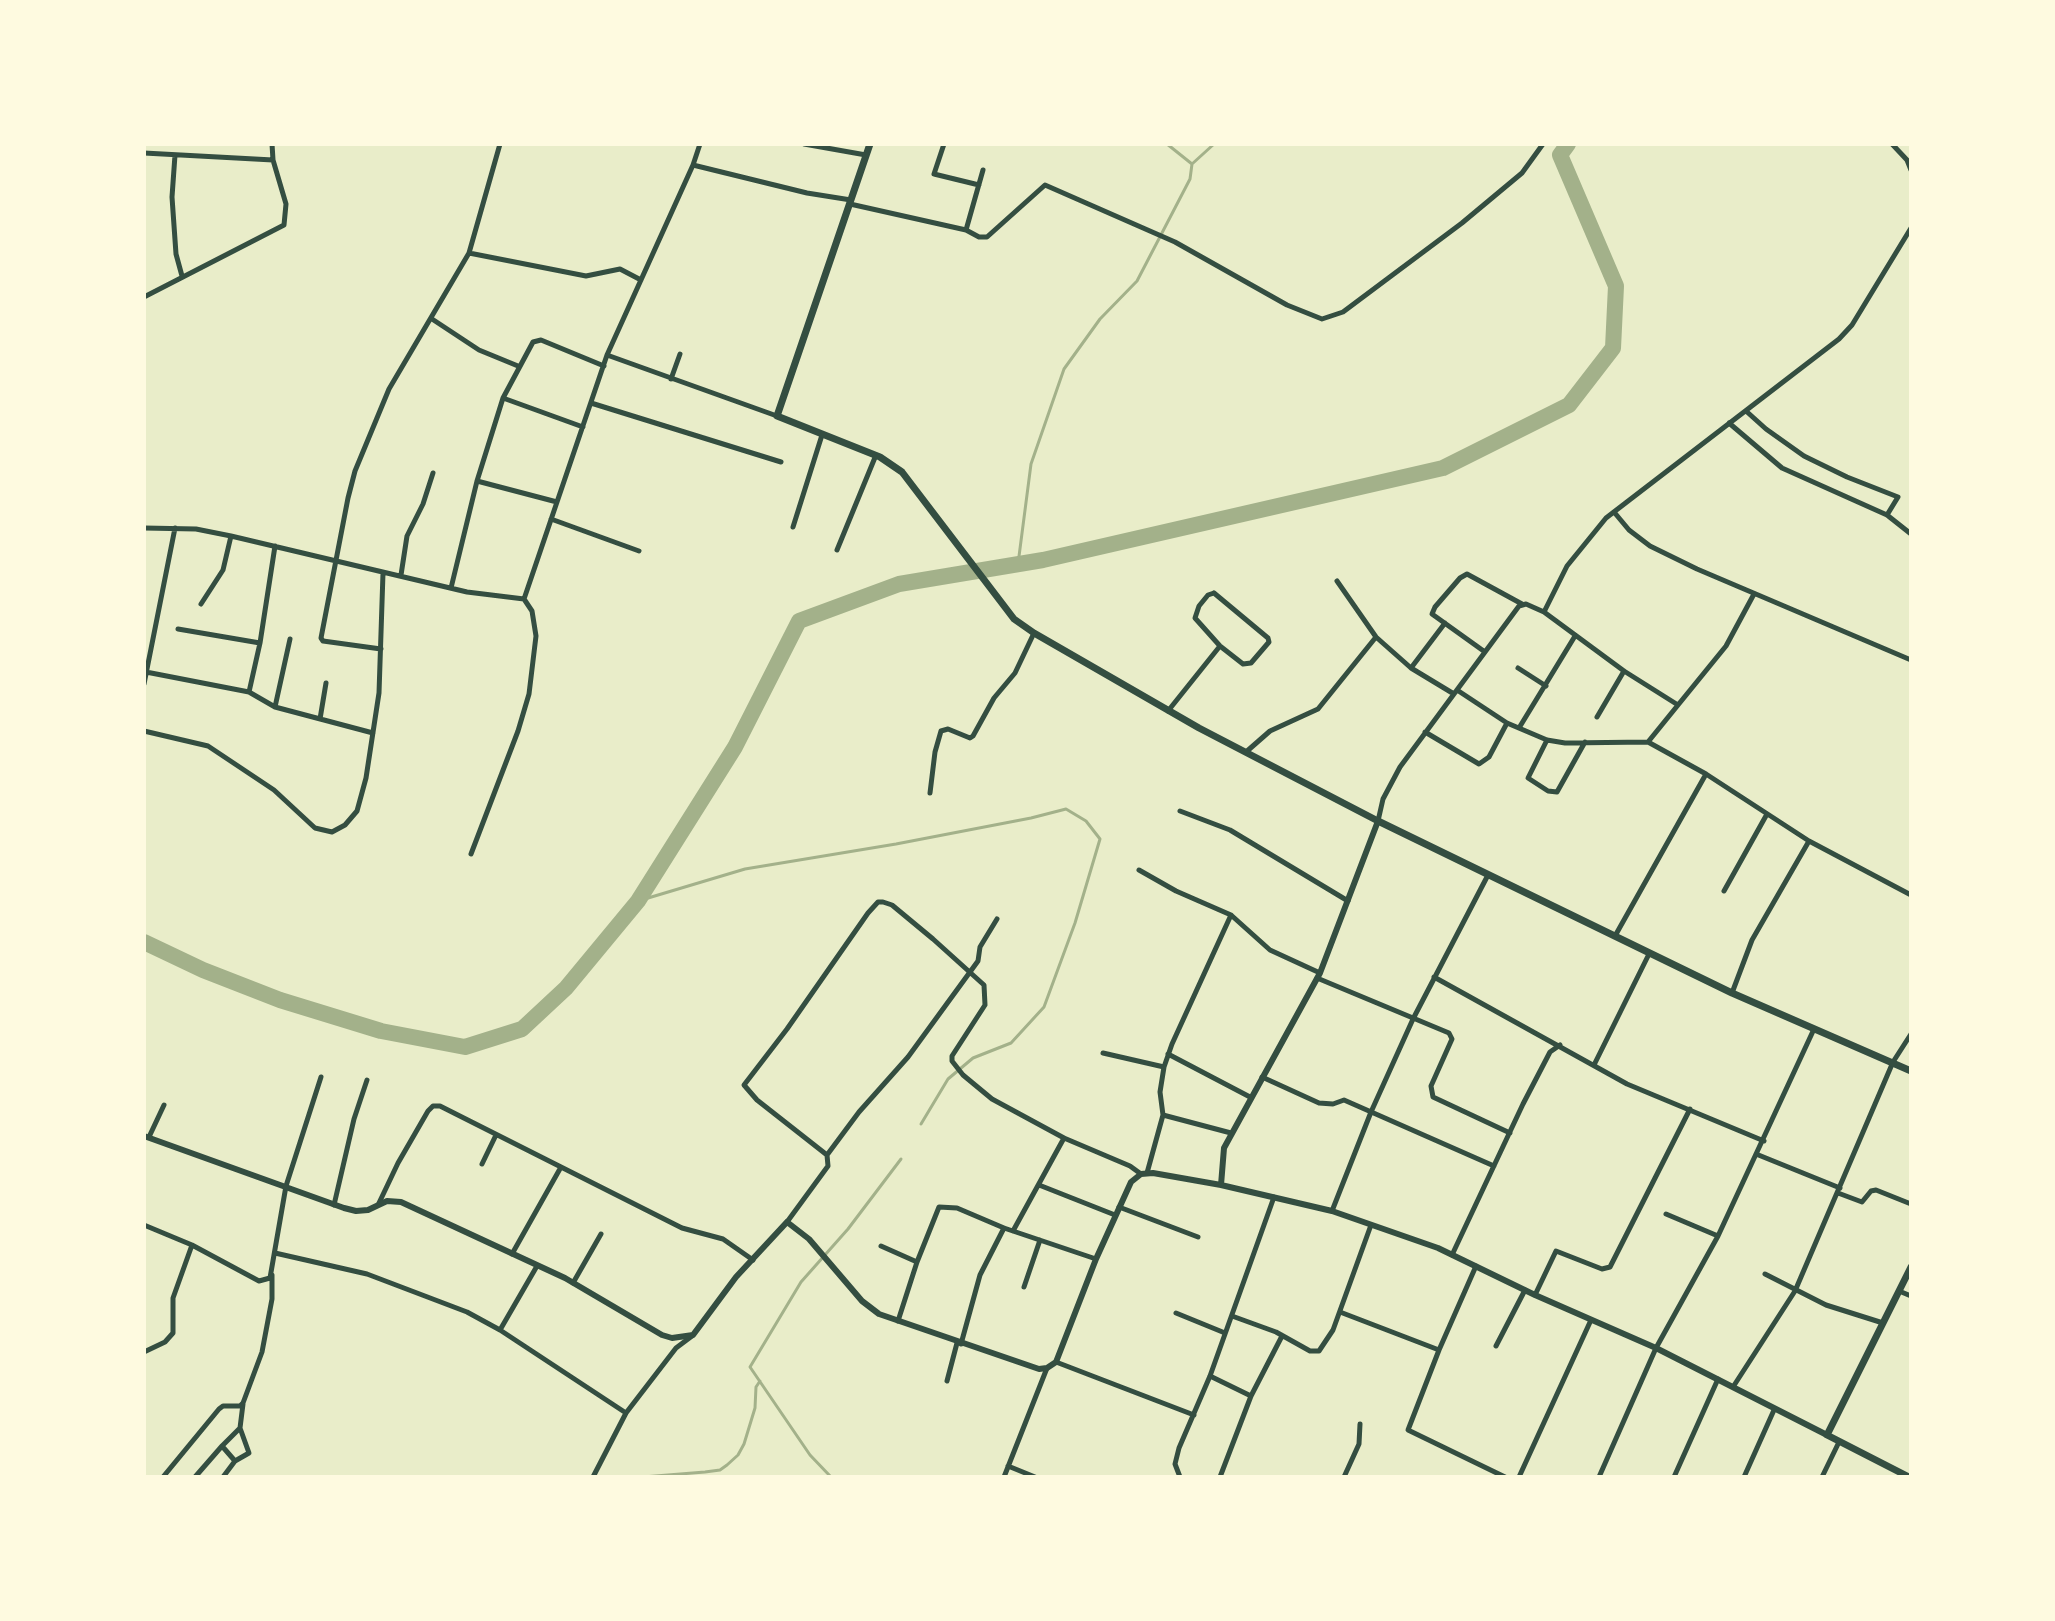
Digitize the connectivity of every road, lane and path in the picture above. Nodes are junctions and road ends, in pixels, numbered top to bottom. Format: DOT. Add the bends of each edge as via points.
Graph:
graph roads {
  1 [pos="272,144"];
  2 [pos="500,144"];
  3 [pos="700,144"];
  4 [pos="804,144"];
  5 [pos="870,144"];
  6 [pos="944,144"];
  7 [pos="1543,144"];
  8 [pos="1892,144"];
  9 [pos="144,153"];
  10 [pos="175,155"];
  11 [pos="866,155"];
  12 [pos="273,160"];
  13 [pos="693,165"];
  14 [pos="983,170"];
  15 [pos="1911,170"];
  16 [pos="979,185"];
  17 [pos="850,202"];
  18 [pos="1911,228"];
  19 [pos="966,230"];
  20 [pos="469,253"];
  21 [pos="182,276"];
  22 [pos="641,280"];
  23 [pos="144,297"];
  24 [pos="432,319"];
  25 [pos="680,354"];
  26 [pos="607,355"];
  27 [pos="518,366"];
  28 [pos="604,366"];
  29 [pos="671,379"];
  30 [pos="503,398"];
  31 [pos="591,403"];
  32 [pos="1746,411"];
  33 [pos="777,416"];
  34 [pos="1729,423"];
  35 [pos="583,427"];
  36 [pos="822,435"];
  37 [pos="876,455"];
  38 [pos="781,462"];
  39 [pos="433,473"];
  40 [pos="477,481"];
  41 [pos="557,502"];
  42 [pos="1614,512"];
  43 [pos="1887,515"];
  44 [pos="551,519"];
  45 [pos="793,527"];
  46 [pos="144,528"];
  47 [pos="175,528"];
  48 [pos="1911,534"];
  49 [pos="231,536"];
  50 [pos="275,546"];
  51 [pos="837,550"];
  52 [pos="639,551"];
  53 [pos="336,561"];
  54 [pos="383,573"];
  55 [pos="401,575"];
  56 [pos="1337,581"];
  57 [pos="451,588"];
  58 [pos="1754,594"];
  59 [pos="524,599"];
  60 [pos="201,604"];
  61 [pos="1522,604"];
  62 [pos="1544,612"];
  63 [pos="1445,623"];
  64 [pos="178,629"];
  65 [pos="1034,633"];
  66 [pos="1575,636"];
  67 [pos="1376,637"];
  68 [pos="290,639"];
  69 [pos="260,643"];
  70 [pos="1220,646"];
  71 [pos="381,649"];
  72 [pos="1485,652"];
  73 [pos="1911,660"];
  74 [pos="1411,668"];
  75 [pos="1518,668"];
  76 [pos="1624,671"];
  77 [pos="146,672"];
  78 [pos="326,683"];
  79 [pos="144,684"];
  80 [pos="1546,686"];
  81 [pos="249,692"];
  82 [pos="1455,692"];
  83 [pos="1678,705"];
  84 [pos="275,707"];
  85 [pos="1168,711"];
  86 [pos="1597,717"];
  87 [pos="320,719"];
  88 [pos="1507,723"];
  89 [pos="1519,728"];
  90 [pos="144,731"];
  91 [pos="1425,732"];
  92 [pos="373,733"];
  93 [pos="1547,740"];
  94 [pos="1585,742"];
  95 [pos="1648,742"];
  96 [pos="1245,753"];
  97 [pos="1706,774"];
  98 [pos="930,793"];
  99 [pos="1180,811"];
  100 [pos="1767,814"];
  101 [pos="1378,821"];
  102 [pos="1809,841"];
  103 [pos="471,854"];
  104 [pos="1139,870"];
  105 [pos="1488,874"];
  106 [pos="1724,891"];
  107 [pos="1911,895"];
  108 [pos="1348,901"];
  109 [pos="1231,915"];
  110 [pos="997,919"];
  111 [pos="1615,936"];
  112 [pos="1649,954"];
  113 [pos="971,971"];
  114 [pos="1318,975"];
  115 [pos="1434,977"];
  116 [pos="1732,993"];
  117 [pos="1413,1019"];
  118 [pos="1814,1029"];
  119 [pos="1911,1034"];
  120 [pos="1560,1045"];
  121 [pos="1103,1053"];
  122 [pos="1168,1054"];
  123 [pos="1893,1062"];
  124 [pos="1594,1065"];
  125 [pos="1164,1067"];
  126 [pos="1911,1071"];
  127 [pos="321,1077"];
  128 [pos="1262,1077"];
  129 [pos="367,1080"];
  130 [pos="1250,1097"];
  131 [pos="164,1105"];
  132 [pos="1690,1109"];
  133 [pos="1371,1112"];
  134 [pos="1163,1115"];
  135 [pos="1231,1133"];
  136 [pos="1510,1133"];
  137 [pos="496,1135"];
  138 [pos="146,1136"];
  139 [pos="1064,1138"];
  140 [pos="1764,1141"];
  141 [pos="1756,1154"];
  142 [pos="827,1155"];
  143 [pos="482,1164"];
  144 [pos="1494,1166"];
  145 [pos="561,1167"];
  146 [pos="1144,1174"];
  147 [pos="1039,1185"];
  148 [pos="1221,1185"];
  149 [pos="286,1186"];
  150 [pos="1839,1191"];
  151 [pos="1274,1197"];
  152 [pos="379,1203"];
  153 [pos="1911,1204"];
  154 [pos="334,1205"];
  155 [pos="1119,1207"];
  156 [pos="1332,1211"];
  157 [pos="1666,1214"];
  158 [pos="1115,1215"];
  159 [pos="787,1222"];
  160 [pos="144,1225"];
  161 [pos="1371,1225"];
  162 [pos="1004,1228"];
  163 [pos="1013,1231"];
  164 [pos="601,1234"];
  165 [pos="1718,1236"];
  166 [pos="1198,1237"];
  167 [pos="1040,1240"];
  168 [pos="192,1245"];
  169 [pos="881,1246"];
  170 [pos="275,1253"];
  171 [pos="511,1254"];
  172 [pos="1452,1255"];
  173 [pos="1096,1259"];
  174 [pos="753,1260"];
  175 [pos="917,1262"];
  176 [pos="537,1266"];
  177 [pos="1476,1266"];
  178 [pos="1911,1267"];
  179 [pos="271,1270"];
  180 [pos="1765,1274"];
  181 [pos="573,1283"];
  182 [pos="1024,1287"];
  183 [pos="1525,1290"];
  184 [pos="1795,1291"];
  185 [pos="1899,1291"];
  186 [pos="1535,1295"];
  187 [pos="1911,1296"];
  188 [pos="1340,1312"];
  189 [pos="1176,1313"];
  190 [pos="1232,1316"];
  191 [pos="1592,1319"];
  192 [pos="898,1322"];
  193 [pos="1883,1323"];
  194 [pos="500,1330"];
  195 [pos="1225,1333"];
  196 [pos="693,1335"];
  197 [pos="1282,1336"];
  198 [pos="959,1344"];
  199 [pos="1496,1346"];
  200 [pos="1656,1348"];
  201 [pos="1439,1350"];
  202 [pos="144,1352"];
  203 [pos="1056,1362"];
  204 [pos="1047,1368"];
  205 [pos="1210,1376"];
  206 [pos="1718,1379"];
  207 [pos="947,1381"];
  208 [pos="1733,1387"];
  209 [pos="1251,1396"];
  210 [pos="243,1403"];
  211 [pos="1774,1410"];
  212 [pos="626,1413"];
  213 [pos="1194,1415"];
  214 [pos="1360,1424"];
  215 [pos="240,1428"];
  216 [pos="1827,1435"];
  217 [pos="1839,1442"];
  218 [pos="222,1446"];
  219 [pos="235,1461"];
  220 [pos="1008,1466"];
  221 [pos="1176,1470"];
  222 [pos="226,1475"];
  223 [pos="163,1477"];
  224 [pos="196,1477"];
  225 [pos="593,1477"];
  226 [pos="1004,1477"];
  227 [pos="1035,1477"];
  228 [pos="1173,1477"];
  229 [pos="1180,1477"];
  230 [pos="1220,1477"];
  231 [pos="1344,1477"];
  232 [pos="1505,1477"];
  233 [pos="1519,1477"];
  234 [pos="1599,1477"];
  235 [pos="1674,1477"];
  236 [pos="1744,1477"];
  237 [pos="1822,1477"];
  238 [pos="1909,1477"];
  1 -- 12 [label="street"];
  2 -- 20 [label="street"];
  3 -- 13 [label="street"];
  4 -- 11 [label="street"];
  5 -- 11 [label="main road"];
  6 -- 16 [label="street" via="934,174"];
  7 -- 19 [label="street" via="1510,183 1408,264 1330,317 1315,318 1149,229 1045,185 990,235 979,237"];
  8 -- 15 [label="street"];
  9 -- 10 [label="street"];
  10 -- 12 [label="street"];
  10 -- 21 [label="street" via="172,197"];
  11 -- 17 [label="main road"];
  12 -- 21 [label="street" via="286,204 284,225"];
  13 -- 17 [label="street"];
  13 -- 22 [label="street"];
  14 -- 16 [label="street"];
  16 -- 19 [label="street"];
  17 -- 19 [label="street"];
  17 -- 33 [label="main road"];
  18 -- 32 [label="street" via="1852,325"];
  20 -- 22 [label="street" via="586,276 620,269"];
  20 -- 24 [label="street"];
  21 -- 23 [label="street"];
  22 -- 26 [label="street"];
  24 -- 27 [label="street" via="479,350"];
  24 -- 53 [label="street" via="389,389 355,471"];
  25 -- 29 [label="street"];
  26 -- 28 [label="street"];
  26 -- 29 [label="street"];
  27 -- 28 [label="street" via="538,340"];
  27 -- 30 [label="street"];
  28 -- 31 [label="street"];
  29 -- 33 [label="street"];
  30 -- 35 [label="street"];
  30 -- 40 [label="street"];
  31 -- 35 [label="street"];
  31 -- 38 [label="street"];
  32 -- 34 [label="street"];
  32 -- 43 [label="street" via="1804,456 1898,497"];
  33 -- 36 [label="main road"];
  34 -- 42 [label="street"];
  34 -- 43 [label="street" via="1782,468"];
  35 -- 41 [label="street"];
  36 -- 37 [label="main road"];
  36 -- 45 [label="street"];
  37 -- 51 [label="street"];
  37 -- 65 [label="main road" via="902,472 1014,619"];
  39 -- 55 [label="street" via="407,536"];
  40 -- 41 [label="street"];
  40 -- 57 [label="street"];
  41 -- 44 [label="street"];
  42 -- 58 [label="street" via="1650,546"];
  42 -- 62 [label="street" via="1567,566"];
  43 -- 48 [label="street"];
  44 -- 52 [label="street"];
  44 -- 59 [label="street"];
  46 -- 47 [label="street"];
  47 -- 49 [label="street"];
  47 -- 77 [label="street"];
  49 -- 50 [label="street"];
  49 -- 60 [label="street" via="223,570"];
  50 -- 53 [label="street"];
  50 -- 69 [label="street"];
  53 -- 54 [label="street"];
  53 -- 71 [label="street" via="321,638"];
  54 -- 55 [label="street"];
  54 -- 71 [label="street"];
  55 -- 57 [label="street"];
  56 -- 67 [label="street"];
  57 -- 59 [label="street"];
  58 -- 73 [label="street"];
  58 -- 83 [label="street" via="1726,646"];
  59 -- 103 [label="street" via="536,636 529,694"];
  61 -- 62 [label="street"];
  61 -- 63 [label="street" via="1467,574 1433,610"];
  61 -- 72 [label="street"];
  62 -- 66 [label="street"];
  63 -- 72 [label="street"];
  63 -- 74 [label="street"];
  64 -- 69 [label="street"];
  65 -- 85 [label="main road"];
  65 -- 98 [label="street" via="1015,673 973,736 941,731"];
  66 -- 76 [label="street"];
  66 -- 80 [label="street"];
  67 -- 74 [label="street"];
  67 -- 96 [label="street" via="1318,709 1270,731"];
  68 -- 84 [label="street"];
  69 -- 81 [label="street"];
  70 -- 70 [label="street" via="1243,664 1251,663 1269,642 1214,593 1199,606 1195,618"];
  70 -- 85 [label="street"];
  71 -- 92 [label="street"];
  72 -- 82 [label="street"];
  74 -- 82 [label="street"];
  75 -- 80 [label="street"];
  76 -- 83 [label="street"];
  76 -- 86 [label="street"];
  77 -- 79 [label="street"];
  77 -- 81 [label="street"];
  78 -- 87 [label="street"];
  80 -- 89 [label="street"];
  81 -- 84 [label="street"];
  82 -- 88 [label="street"];
  82 -- 91 [label="street"];
  83 -- 95 [label="street"];
  84 -- 87 [label="street"];
  85 -- 96 [label="main road"];
  87 -- 92 [label="street"];
  88 -- 89 [label="street"];
  88 -- 91 [label="street" via="1489,757 1479,764"];
  89 -- 93 [label="street"];
  90 -- 92 [label="street" via="208,746 324,832 340,829 354,816"];
  91 -- 101 [label="street" via="1388,788"];
  93 -- 94 [label="street"];
  93 -- 94 [label="street" via="1528,778 1557,792"];
  94 -- 95 [label="street"];
  95 -- 97 [label="street"];
  96 -- 101 [label="main road"];
  97 -- 100 [label="street"];
  97 -- 111 [label="street"];
  99 -- 108 [label="street" via="1230,830"];
  100 -- 102 [label="street"];
  100 -- 106 [label="street"];
  101 -- 105 [label="main road"];
  101 -- 108 [label="street"];
  102 -- 107 [label="street"];
  102 -- 116 [label="street" via="1752,940"];
  104 -- 109 [label="street"];
  105 -- 111 [label="main road"];
  105 -- 115 [label="street"];
  108 -- 114 [label="street"];
  109 -- 114 [label="street" via="1270,950"];
  109 -- 122 [label="street"];
  110 -- 113 [label="street"];
  111 -- 112 [label="main road"];
  112 -- 116 [label="main road"];
  112 -- 124 [label="street"];
  113 -- 139 [label="street" via="984,985 985,1005 952,1061 992,1099"];
  113 -- 142 [label="street"];
  113 -- 142 [label="street" via="892,905 878,902 868,913 744,1085"];
  114 -- 117 [label="street"];
  114 -- 128 [label="street"];
  115 -- 117 [label="street"];
  115 -- 120 [label="street"];
  116 -- 118 [label="main road"];
  117 -- 133 [label="street"];
  117 -- 136 [label="street" via="1452,1036 1431,1086 1433,1097"];
  118 -- 123 [label="main road"];
  118 -- 140 [label="street"];
  119 -- 123 [label="street"];
  120 -- 124 [label="street"];
  120 -- 136 [label="street" via="1550,1052"];
  121 -- 125 [label="street"];
  122 -- 125 [label="street"];
  122 -- 130 [label="street"];
  123 -- 126 [label="main road"];
  123 -- 150 [label="street"];
  124 -- 132 [label="street"];
  125 -- 134 [label="street"];
  127 -- 149 [label="street"];
  128 -- 130 [label="street"];
  128 -- 133 [label="street" via="1319,1103 1344,1100"];
  129 -- 154 [label="street"];
  130 -- 135 [label="street"];
  131 -- 138 [label="street"];
  132 -- 140 [label="street"];
  132 -- 186 [label="street" via="1610,1267 1602,1269 1556,1251"];
  133 -- 144 [label="street"];
  133 -- 156 [label="street"];
  134 -- 135 [label="street"];
  134 -- 146 [label="street"];
  135 -- 148 [label="street" via="1224,1148"];
  136 -- 144 [label="street"];
  137 -- 143 [label="street"];
  137 -- 145 [label="street"];
  137 -- 152 [label="street" via="433,1106"];
  138 -- 149 [label="street"];
  139 -- 146 [label="street"];
  139 -- 147 [label="street"];
  140 -- 141 [label="street"];
  141 -- 150 [label="street"];
  141 -- 165 [label="street"];
  142 -- 159 [label="street" via="828,1166"];
  144 -- 172 [label="street"];
  145 -- 171 [label="street"];
  145 -- 174 [label="street" via="682,1228 723,1239"];
  146 -- 148 [label="street"];
  146 -- 155 [label="street" via="1131,1182"];
  147 -- 158 [label="street"];
  147 -- 163 [label="street"];
  148 -- 151 [label="street"];
  149 -- 154 [label="street"];
  149 -- 170 [label="street"];
  150 -- 153 [label="street" via="1862,1202 1876,1190"];
  150 -- 184 [label="street"];
  151 -- 156 [label="street"];
  151 -- 190 [label="street"];
  152 -- 154 [label="street" via="356,1211"];
  152 -- 171 [label="street" via="405,1204"];
  155 -- 158 [label="street"];
  155 -- 166 [label="street"];
  156 -- 161 [label="street"];
  157 -- 165 [label="street"];
  158 -- 173 [label="street"];
  159 -- 174 [label="street"];
  159 -- 192 [label="street" via="809,1239 862,1301"];
  160 -- 168 [label="street"];
  161 -- 172 [label="street"];
  161 -- 188 [label="street"];
  162 -- 163 [label="street"];
  162 -- 175 [label="street" via="957,1208 939,1207"];
  162 -- 198 [label="street" via="980,1275"];
  163 -- 167 [label="street"];
  164 -- 181 [label="street"];
  165 -- 200 [label="street"];
  167 -- 173 [label="street"];
  167 -- 182 [label="street"];
  168 -- 179 [label="street" via="259,1281 270,1278"];
  168 -- 202 [label="street" via="173,1298 173,1333"];
  169 -- 175 [label="street"];
  170 -- 179 [label="street"];
  170 -- 194 [label="street" via="367,1274"];
  171 -- 176 [label="street"];
  172 -- 177 [label="street"];
  173 -- 203 [label="street"];
  174 -- 196 [label="street"];
  175 -- 192 [label="street"];
  176 -- 181 [label="street"];
  176 -- 194 [label="street"];
  177 -- 183 [label="street"];
  177 -- 201 [label="street"];
  178 -- 185 [label="main road"];
  179 -- 210 [label="street" via="267,1330"];
  180 -- 184 [label="street"];
  181 -- 196 [label="street" via="662,1335"];
  183 -- 186 [label="street"];
  183 -- 199 [label="street"];
  184 -- 193 [label="street"];
  184 -- 208 [label="street"];
  185 -- 187 [label="street"];
  185 -- 193 [label="main road"];
  186 -- 191 [label="street"];
  188 -- 197 [label="street" via="1319,1351"];
  188 -- 201 [label="street"];
  189 -- 195 [label="street"];
  190 -- 195 [label="street"];
  190 -- 197 [label="street"];
  191 -- 200 [label="street"];
  191 -- 233 [label="street"];
  192 -- 198 [label="street"];
  193 -- 216 [label="main road"];
  194 -- 212 [label="street"];
  195 -- 205 [label="street"];
  196 -- 212 [label="street" via="676,1348"];
  197 -- 209 [label="street"];
  198 -- 204 [label="street"];
  198 -- 207 [label="street"];
  200 -- 206 [label="street"];
  200 -- 234 [label="street"];
  201 -- 232 [label="street" via="1408,1430"];
  203 -- 204 [label="street"];
  203 -- 213 [label="street"];
  204 -- 220 [label="street"];
  205 -- 209 [label="street"];
  205 -- 213 [label="street"];
  206 -- 208 [label="street"];
  206 -- 235 [label="street"];
  208 -- 211 [label="street"];
  209 -- 230 [label="street"];
  210 -- 215 [label="street"];
  210 -- 223 [label="street" via="219,1409"];
  211 -- 216 [label="street"];
  211 -- 236 [label="street"];
  212 -- 225 [label="street"];
  213 -- 221 [label="street"];
  214 -- 231 [label="street" via="1359,1444"];
  215 -- 218 [label="street"];
  215 -- 219 [label="street" via="249,1453"];
  216 -- 217 [label="main road"];
  217 -- 237 [label="street"];
  217 -- 238 [label="main road"];
  218 -- 219 [label="street"];
  218 -- 224 [label="street"];
  219 -- 222 [label="street"];
  220 -- 226 [label="street"];
  220 -- 227 [label="street"];
  221 -- 228 [label="street"];
  221 -- 229 [label="street"];
}
